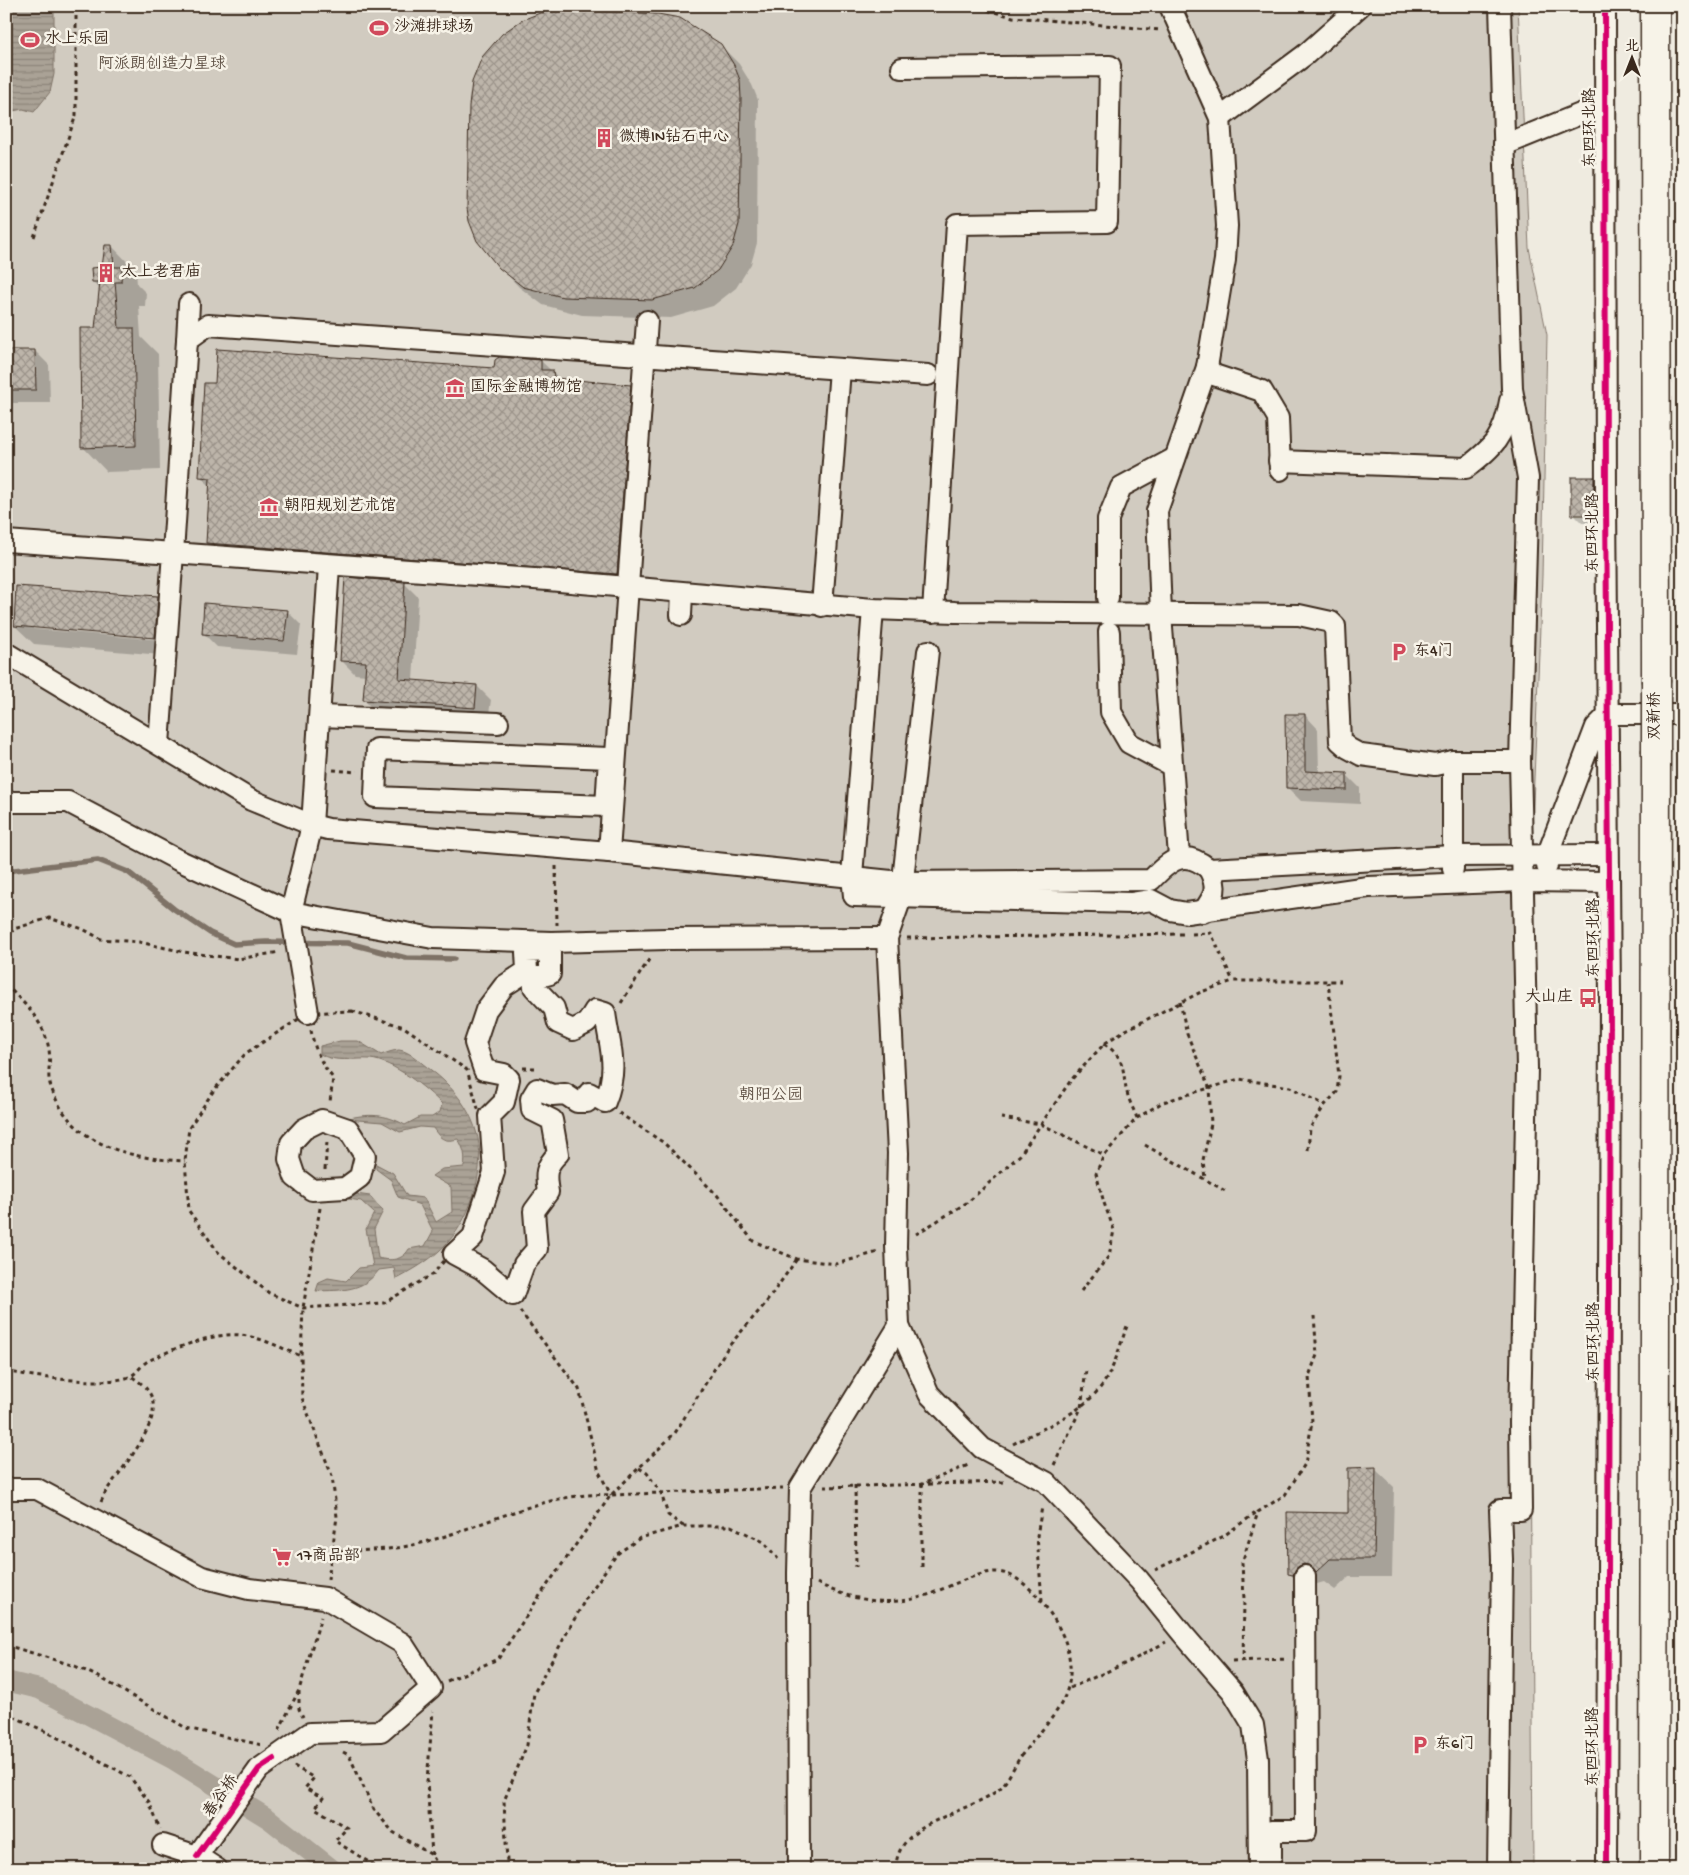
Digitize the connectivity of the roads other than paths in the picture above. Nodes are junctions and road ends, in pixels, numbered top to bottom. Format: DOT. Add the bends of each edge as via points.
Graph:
graph roads {
  1 [pos="1170,6"];
  2 [pos="1360,6"];
  3 [pos="1500,6"];
  4 [pos="1605,6"];
  5 [pos="1655,6"];
  6 [pos="902,68"];
  7 [pos="1605,104"];
  8 [pos="1220,118"];
  9 [pos="1504,146"];
  10 [pos="189,304"];
  11 [pos="647,321"];
  12 [pos="187,340"];
  13 [pos="645,356"];
  14 [pos="1207,367"];
  15 [pos="840,369"];
  16 [pos="928,375"];
  17 [pos="1512,389"];
  18 [pos="1174,458"];
  19 [pos="6,541"];
  20 [pos="173,553"];
  21 [pos="329,566"];
  22 [pos="628,586"];
  23 [pos="682,593"];
  24 [pos="1108,598"];
  25 [pos="822,606"];
  26 [pos="873,609"];
  27 [pos="933,612"];
  28 [pos="1161,614"];
  29 [pos="681,616"];
  30 [pos="1109,632"];
  31 [pos="928,650"];
  32 [pos="6,653"];
  33 [pos="1609,714"];
  34 [pos="1683,714"];
  35 [pos="320,716"];
  36 [pos="498,723"];
  37 [pos="159,744"];
  38 [pos="1452,761"];
  39 [pos="1520,761"];
  40 [pos="1172,766"];
  41 [pos="376,774"];
  42 [pos="6,802"];
  43 [pos="312,825"];
  44 [pos="609,852"];
  45 [pos="1607,855"];
  46 [pos="1452,856"];
  47 [pos="1523,856"];
  48 [pos="1547,856"];
  49 [pos="1180,857"];
  50 [pos="1209,869"];
  51 [pos="852,876"];
  52 [pos="1151,880"];
  53 [pos="1524,881"];
  54 [pos="1546,881"];
  55 [pos="1609,882"];
  56 [pos="1453,887"];
  57 [pos="901,890"];
  58 [pos="1151,900"];
  59 [pos="291,912"];
  60 [pos="1202,912"];
  61 [pos="887,938"];
  62 [pos="308,1013"];
  63 [pos="608,1034"];
  64 [pos="322,1190"];
  65 [pos="899,1326"];
  66 [pos="6,1489"];
  67 [pos="1305,1576"];
  68 [pos="164,1845"];
  69 [pos="203,1848"];
  70 [pos="217,1869"];
  71 [pos="799,1869"];
  72 [pos="1260,1869"];
  73 [pos="1272,1869"];
  74 [pos="1498,1869"];
  75 [pos="1608,1869"];
  76 [pos="1654,1869"];
  1 -- 8 [label="street"];
  2 -- 8 [label="street" via="1306,56"];
  3 -- 9 [label="street"];
  4 -- 7 [label="street, 东四环北路"];
  5 -- 76 [label="highway, 双新桥, bridge"];
  6 -- 27 [label="street" via="1110,66 1107,222 957,224"];
  7 -- 9 [label="street"];
  7 -- 33 [label="street, 东四环北路"];
  8 -- 14 [label="street" via="1226,256"];
  9 -- 17 [label="street"];
  10 -- 12 [label="street"];
  11 -- 13 [label="street"];
  12 -- 13 [label="street" via="208,325"];
  12 -- 20 [label="street"];
  13 -- 15 [label="street"];
  13 -- 22 [label="street"];
  14 -- 17 [label="street" via="1214,375 1262,391 1278,418 1280,466 1466,468 1490,450 1506,424"];
  14 -- 18 [label="street"];
  15 -- 16 [label="street"];
  15 -- 25 [label="street"];
  17 -- 39 [label="street" via="1528,478"];
  18 -- 24 [label="street" via="1121,487 1108,519"];
  18 -- 28 [label="street" via="1157,511"];
  19 -- 20 [label="street"];
  20 -- 21 [label="street"];
  20 -- 37 [label="street"];
  21 -- 22 [label="street"];
  21 -- 35 [label="street"];
  22 -- 23 [label="street"];
  22 -- 44 [label="street"];
  23 -- 25 [label="street"];
  23 -- 29 [label="street"];
  25 -- 26 [label="street"];
  26 -- 27 [label="street"];
  26 -- 51 [label="street"];
  27 -- 28 [label="street"];
  28 -- 38 [label="street" via="1276,613 1331,622 1335,626 1338,658 1340,740 1362,755 1435,765"];
  28 -- 40 [label="street"];
  30 -- 40 [label="street" via="1111,712 1129,743"];
  31 -- 57 [label="street"];
  32 -- 37 [label="street"];
  33 -- 34 [label="street"];
  33 -- 45 [label="street, 东四环北路"];
  33 -- 48 [label="street" via="1596,727"];
  35 -- 36 [label="street"];
  35 -- 43 [label="street"];
  37 -- 43 [label="street" via="251,800"];
  38 -- 39 [label="street"];
  38 -- 46 [label="street"];
  39 -- 47 [label="street"];
  40 -- 49 [label="street"];
  41 -- 41 [label="street" via="377,749 609,758 606,806 375,797"];
  42 -- 59 [label="street" via="68,802 178,860"];
  43 -- 44 [label="street" via="328,829"];
  43 -- 59 [label="street"];
  44 -- 51 [label="street"];
  45 -- 48 [label="street"];
  45 -- 55 [label="street, 东四环北路"];
  46 -- 47 [label="street"];
  46 -- 50 [label="street"];
  46 -- 56 [label="street"];
  47 -- 48 [label="street"];
  47 -- 53 [label="street"];
  48 -- 54 [label="street"];
  49 -- 50 [label="street" via="1198,860"];
  49 -- 52 [label="street" via="1165,865"];
  50 -- 60 [label="street" via="1215,881 1214,896"];
  51 -- 57 [label="street"];
  52 -- 57 [label="street"];
  52 -- 58 [label="street"];
  53 -- 54 [label="street"];
  53 -- 56 [label="street"];
  53 -- 74 [label="street" via="1528,1097 1521,1510 1500,1510"];
  54 -- 55 [label="street"];
  55 -- 75 [label="street, 东四环北路"];
  56 -- 60 [label="street" via="1368,887"];
  57 -- 58 [label="street" via="1132,903"];
  57 -- 61 [label="street"];
  58 -- 60 [label="street" via="1170,910 1187,914"];
  59 -- 61 [label="street" via="433,938 560,942"];
  59 -- 62 [label="street"];
  61 -- 65 [label="street" via="898,1153 896,1246"];
  63 -- 63 [label="street" via="613,1054 613,1082 605,1102 588,1093 587,1102 577,1102 566,1094 552,1095 538,1089 531,1098 532,1110 552,1120 558,1154 549,1162 545,1176 548,1192 534,1212 538,1249 524,1264 513,1295 482,1269 454,1254 473,1237 494,1172 490,1116 504,1102 509,1079 504,1074 484,1070 475,1043 486,1010 504,986 527,971 526,952 550,951 550,974 540,977 534,987 554,1008 558,1023 573,1030 587,1023 595,1010 604,1013"];
  64 -- 64 [label="street" via="312,1190 295,1177 289,1160 291,1143 304,1129 322,1120 348,1129 365,1156 360,1177 345,1188"];
  65 -- 71 [label="street" via="800,1488"];
  65 -- 72 [label="street" via="929,1394 982,1448 1046,1482 1139,1580 1234,1692 1253,1724 1258,1759"];
  66 -- 69 [label="street, 春谷桥" via="38,1489 202,1577 249,1589 325,1598 402,1642 431,1688 380,1731 310,1734 270,1758"];
  67 -- 73 [label="street" via="1306,1831 1271,1831"];
  68 -- 69 [label="street"];
  69 -- 70 [label="street"];
}
